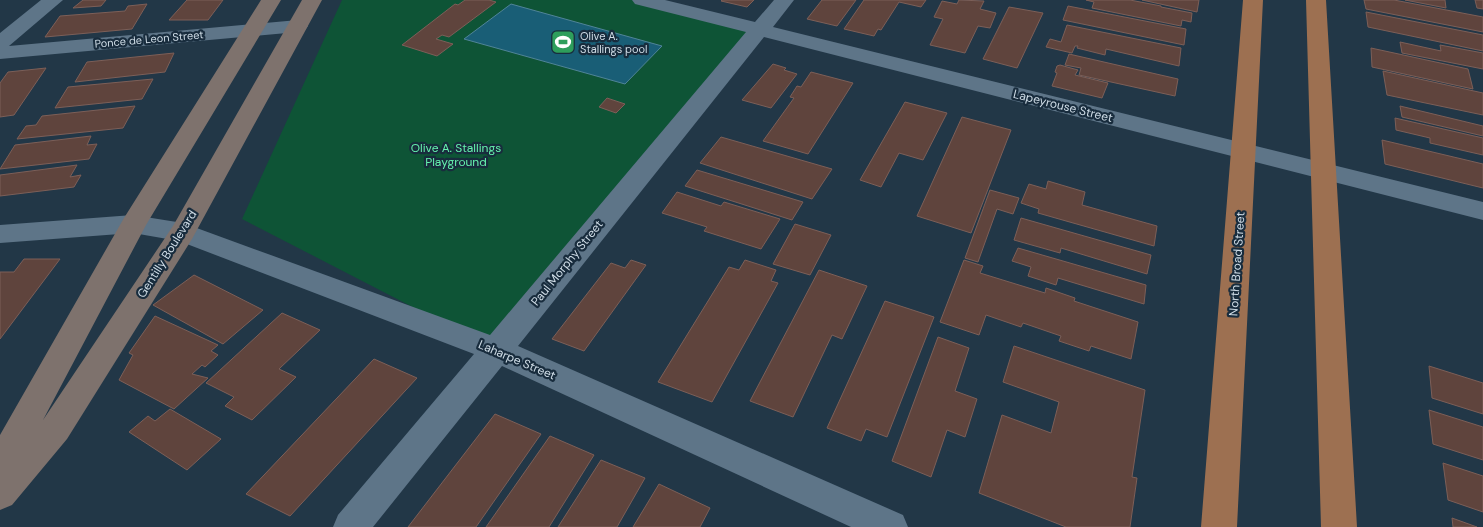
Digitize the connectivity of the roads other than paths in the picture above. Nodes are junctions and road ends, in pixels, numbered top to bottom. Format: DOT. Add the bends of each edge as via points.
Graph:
graph roads {
  1 [pos="53,0"];
  2 [pos="270,0"];
  3 [pos="312,0"];
  4 [pos="642,0"];
  5 [pos="784,0"];
  6 [pos="1253,0"];
  7 [pos="1316,0"];
  8 [pos="298,26"];
  9 [pos="760,29"];
  10 [pos="253,30"];
  11 [pos="0,43"];
  12 [pos="0,53"];
  13 [pos="1244,153"];
  14 [pos="1324,173"];
  15 [pos="1483,211"];
  16 [pos="133,224"];
  17 [pos="183,232"];
  18 [pos="0,234"];
  19 [pos="496,350"];
  20 [pos="0,467"];
  21 [pos="0,494"];
  22 [pos="350,527"];
  23 [pos="890,527"];
  24 [pos="1219,527"];
  25 [pos="1339,527"];
  1 -- 11 [label="street"];
  2 -- 10 [label="main road"];
  3 -- 8 [label="main road, Gentilly Boulevard"];
  4 -- 9 [label="street, Lapeyrouse Street"];
  5 -- 9 [label="street, Paul Morphy Street"];
  6 -- 13 [label="main road, North Broad Street"];
  7 -- 14 [label="main road"];
  8 -- 10 [label="street, Ponce de Leon Street"];
  8 -- 17 [label="main road, Gentilly Boulevard"];
  9 -- 13 [label="street, Lapeyrouse Street"];
  9 -- 19 [label="street, Paul Morphy Street"];
  10 -- 12 [label="street, Ponce de Leon Street"];
  10 -- 16 [label="main road"];
  13 -- 14 [label="street, Lapeyrouse Street"];
  13 -- 24 [label="main road, North Broad Street"];
  14 -- 15 [label="street, Lapeyrouse Street"];
  14 -- 25 [label="main road"];
  16 -- 17 [label="street, Laharpe Street"];
  16 -- 18 [label="street, Laharpe Street"];
  16 -- 20 [label="main road"];
  17 -- 19 [label="street, Laharpe Street"];
  17 -- 21 [label="main road, Gentilly Boulevard" via="55,429"];
  19 -- 22 [label="street, Paul Morphy Street"];
  19 -- 23 [label="street, Laharpe Street"];
}
